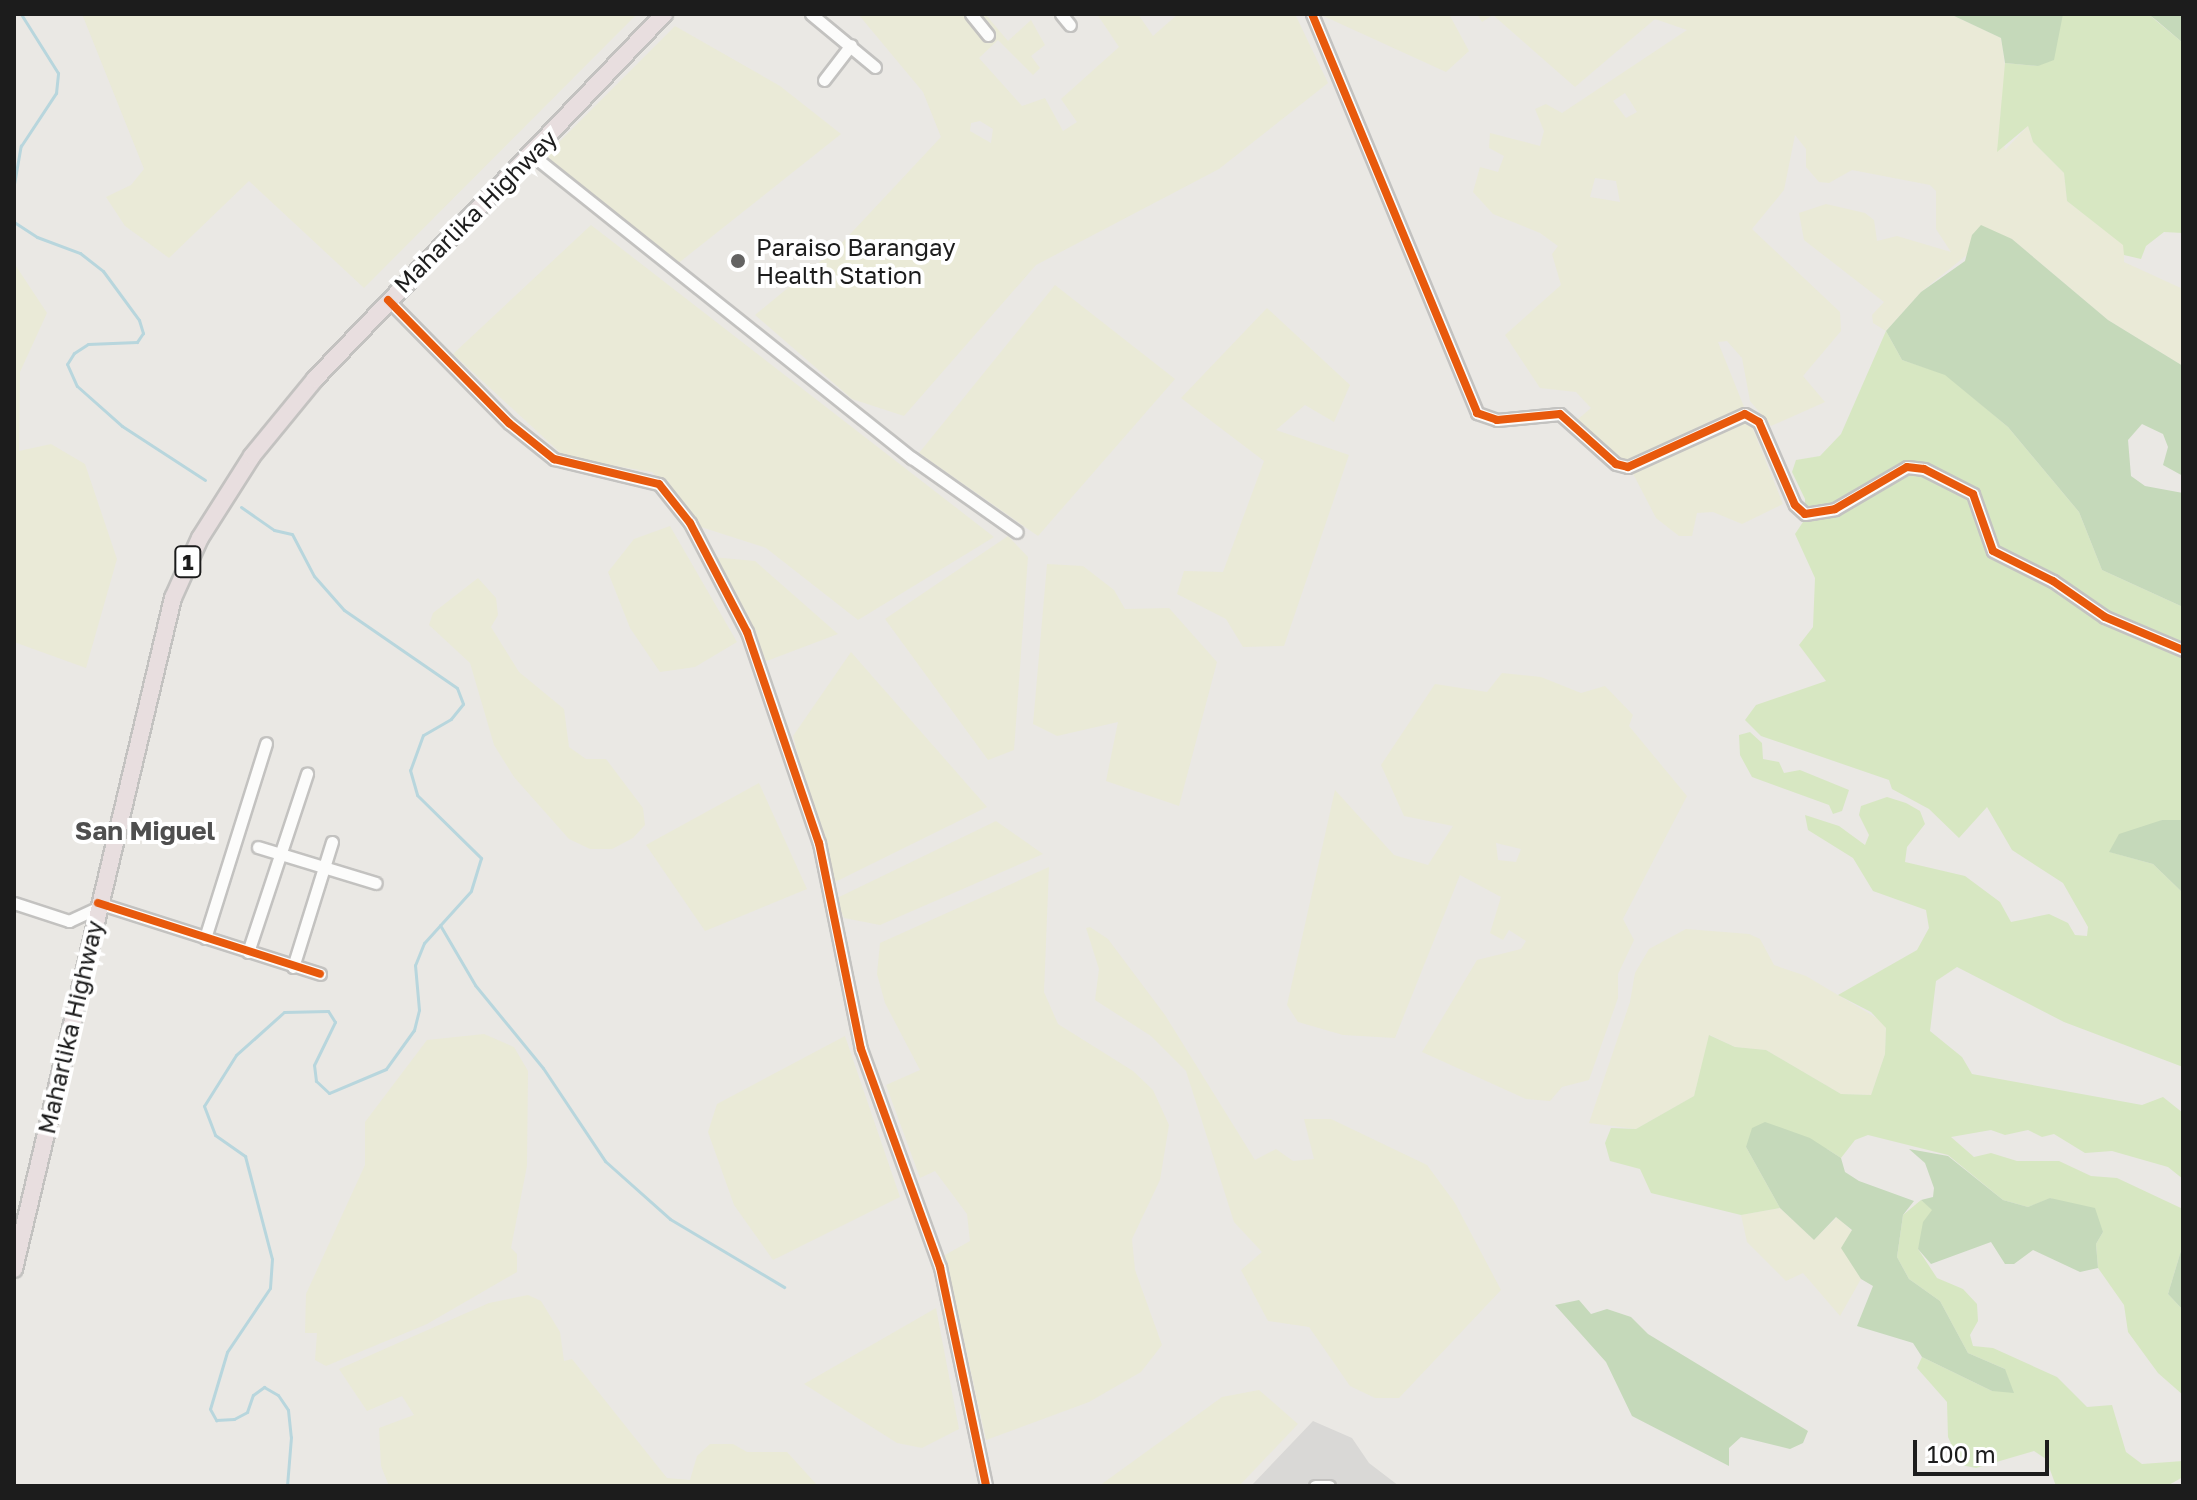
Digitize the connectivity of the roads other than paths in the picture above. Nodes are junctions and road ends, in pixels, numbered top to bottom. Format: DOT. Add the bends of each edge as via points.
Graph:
graph roads {
  1 [pos="664,14"];
  2 [pos="811,14"];
  3 [pos="971,14"];
  4 [pos="1061,14"];
  5 [pos="1312,14"];
  6 [pos="1070,25"];
  7 [pos="988,35"];
  8 [pos="851,45"];
  9 [pos="875,67"];
  10 [pos="824,80"];
  11 [pos="532,155"];
  12 [pos="388,300"];
  13 [pos="1017,532"];
  14 [pos="2183,650"];
  15 [pos="266,743"];
  16 [pos="307,774"];
  17 [pos="332,842"];
  18 [pos="258,847"];
  19 [pos="281,852"];
  20 [pos="323,864"];
  21 [pos="376,883"];
  22 [pos="14,903"];
  23 [pos="98,905"];
  24 [pos="205,938"];
  25 [pos="248,952"];
  26 [pos="293,967"];
  27 [pos="320,974"];
  28 [pos="14,1269"];
  29 [pos="986,1486"];
  30 [pos="1315,1486"];
  31 [pos="1329,1486"];
  1 -- 11 [label="highway, Maharlika Highway / 1"];
  2 -- 8 [label="street"];
  3 -- 7 [label="street"];
  4 -- 6 [label="street"];
  5 -- 14 [label="street" via="1477,413 1497,420 1560,414 1616,464 1628,467 1745,414 1759,422 1795,505 1805,514 1835,509 1907,467 1924,469 1973,494 1993,551 2053,581 2105,617"];
  8 -- 9 [label="street"];
  8 -- 10 [label="street"];
  11 -- 12 [label="highway, Maharlika Highway / 1"];
  11 -- 13 [label="street" via="912,458"];
  12 -- 23 [label="highway, Maharlika Highway / 1" via="252,456 184,570"];
  12 -- 29 [label="street" via="509,423 554,459 659,484 690,523 740,619 794,759 819,843 861,1049 940,1267"];
  15 -- 24 [label="street"];
  16 -- 19 [label="street"];
  17 -- 20 [label="street"];
  18 -- 19 [label="street"];
  19 -- 20 [label="street"];
  19 -- 25 [label="street"];
  20 -- 21 [label="street"];
  20 -- 26 [label="street"];
  22 -- 23 [label="street" via="69,921"];
  23 -- 24 [label="street"];
  23 -- 28 [label="highway, Maharlika Highway / 1"];
  24 -- 25 [label="street"];
  25 -- 26 [label="street"];
  26 -- 27 [label="street"];
  30 -- 31 [label="street"];
}
